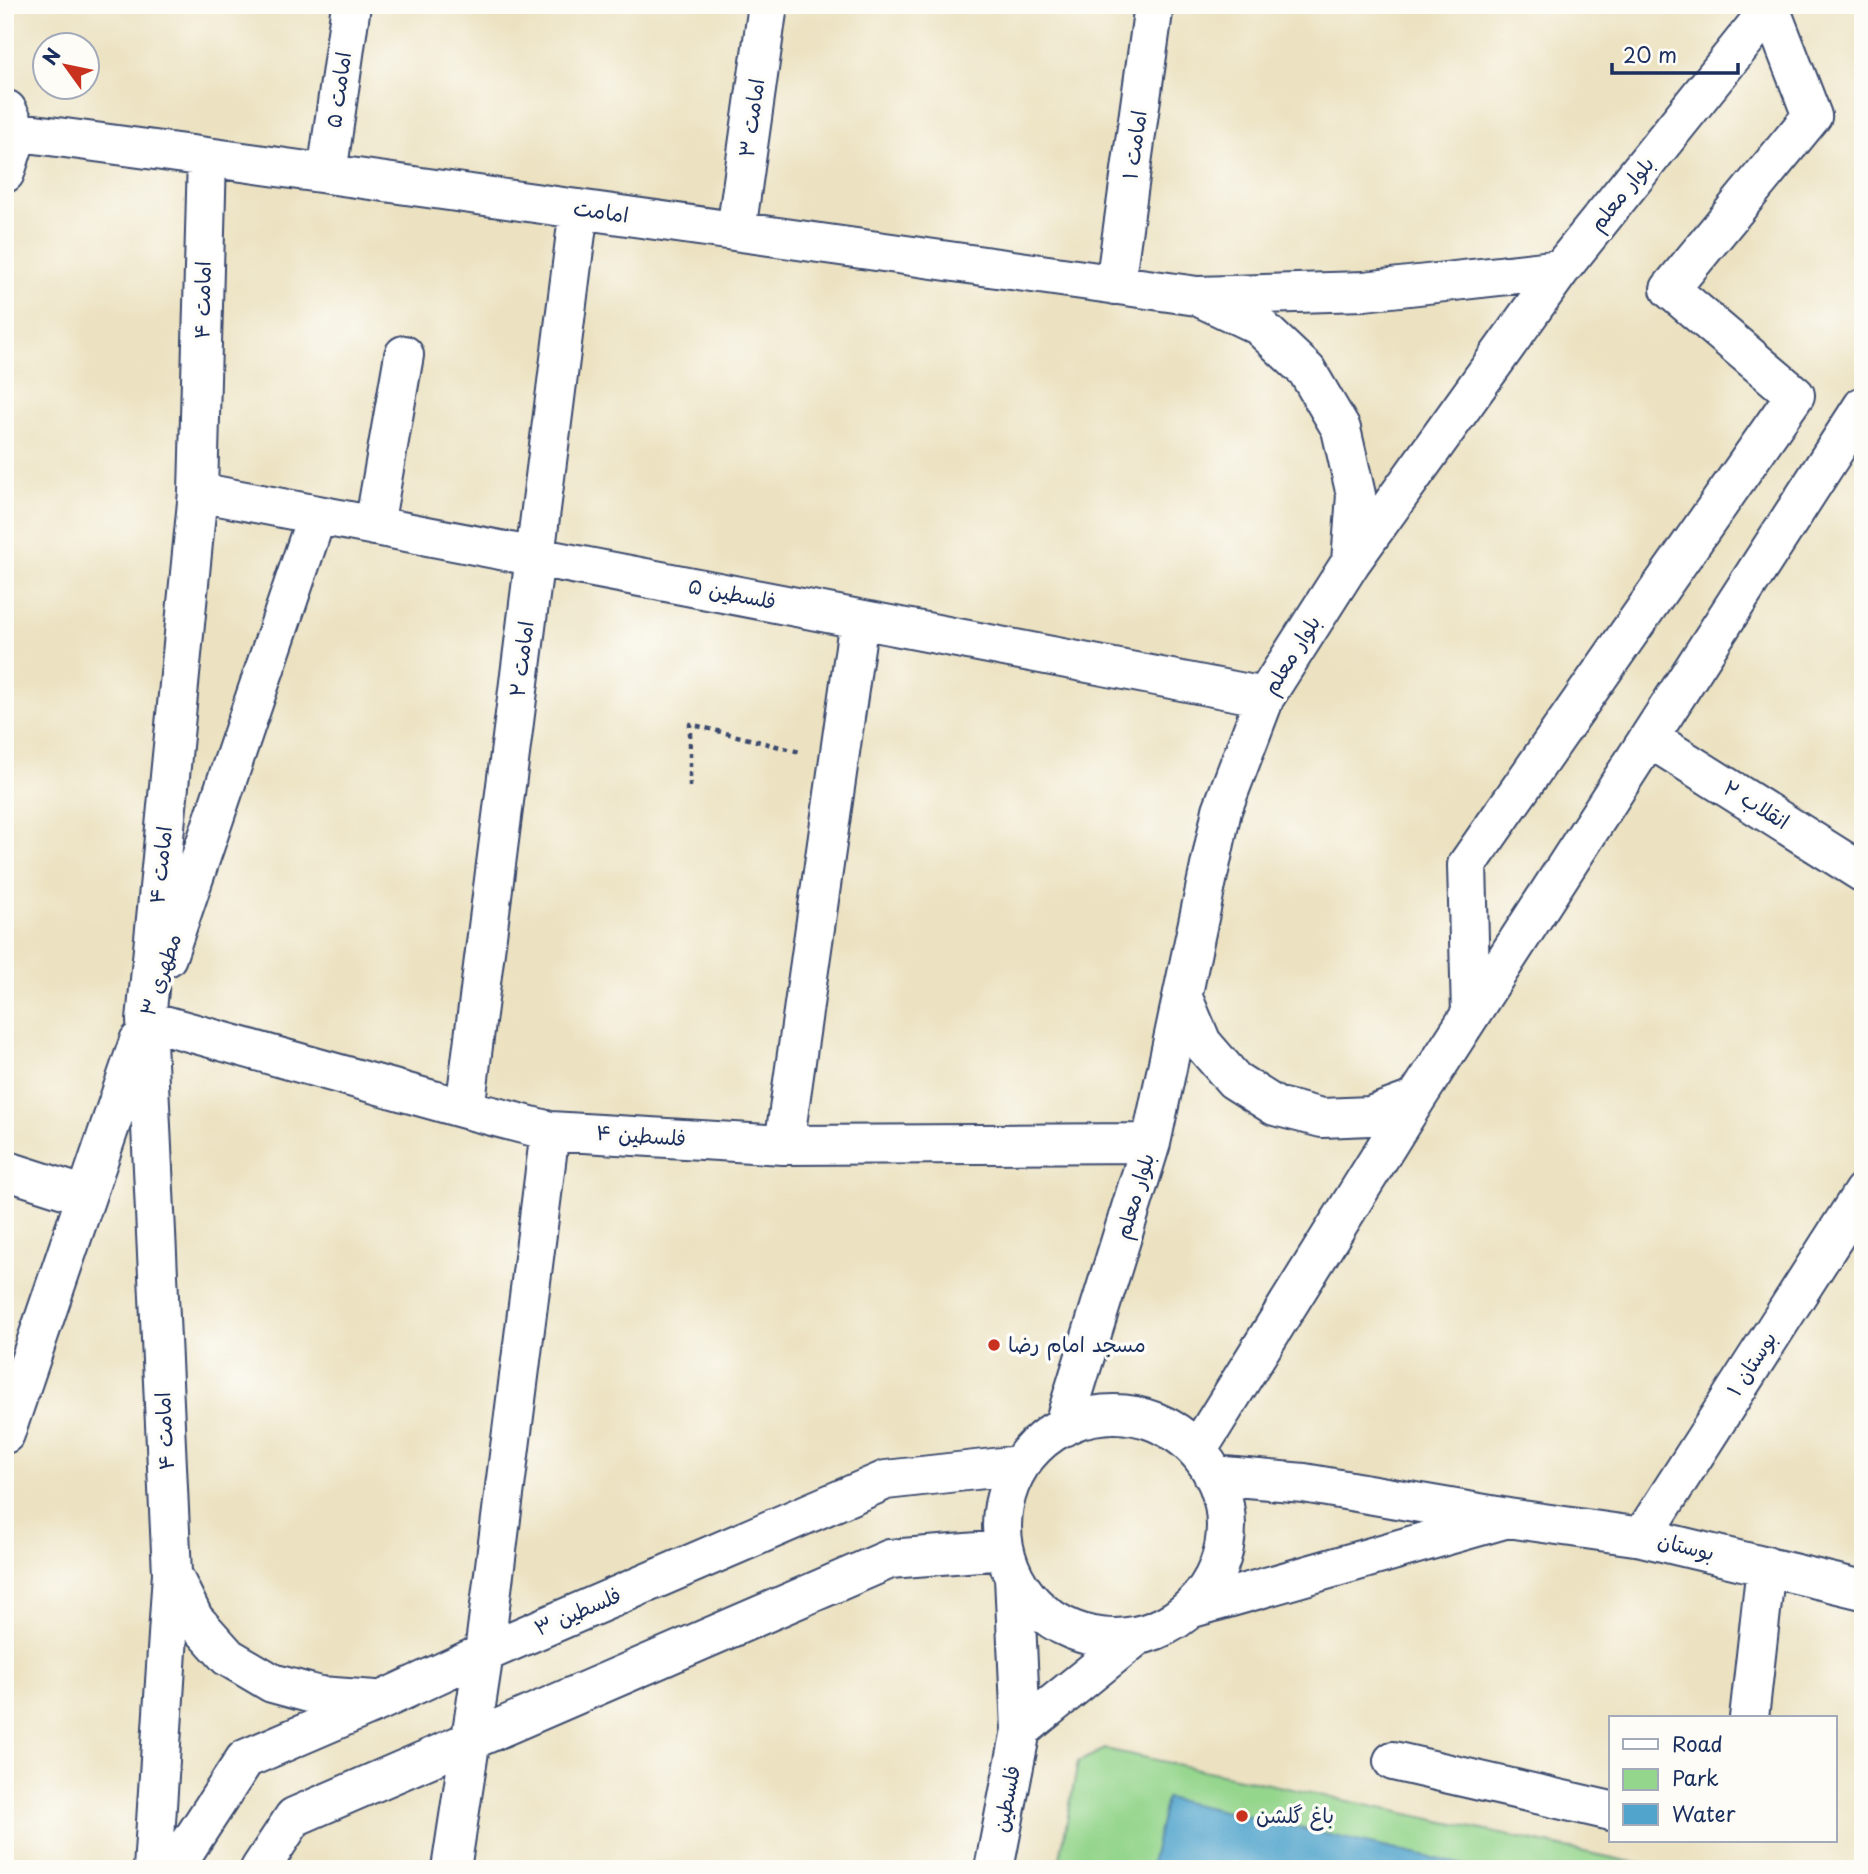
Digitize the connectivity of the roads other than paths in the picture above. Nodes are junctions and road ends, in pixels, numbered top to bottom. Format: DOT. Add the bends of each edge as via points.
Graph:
graph roads {
  1 [pos="351,5"];
  2 [pos="768,5"];
  3 [pos="1154,5"];
  4 [pos="1771,6"];
  5 [pos="10,123"];
  6 [pos="207,157"];
  7 [pos="5,173"];
  8 [pos="327,174"];
  9 [pos="579,209"];
  10 [pos="736,232"];
  11 [pos="1561,269"];
  12 [pos="1115,285"];
  13 [pos="1197,296"];
  14 [pos="404,355"];
  15 [pos="1863,407"];
  16 [pos="198,492"];
  17 [pos="317,515"];
  18 [pos="374,526"];
  19 [pos="535,557"];
  20 [pos="1351,562"];
  21 [pos="859,619"];
  22 [pos="1265,697"];
  23 [pos="1649,738"];
  24 [pos="1863,873"];
  25 [pos="1183,998"];
  26 [pos="1471,1014"];
  27 [pos="146,1020"];
  28 [pos="1416,1099"];
  29 [pos="465,1109"];
  30 [pos="550,1131"];
  31 [pos="1151,1143"];
  32 [pos="784,1145"];
  33 [pos="5,1170"];
  34 [pos="1863,1192"];
  35 [pos="86,1196"];
  36 [pos="1063,1427"];
  37 [pos="5,1434"];
  38 [pos="1205,1463"];
  39 [pos="1020,1465"];
  40 [pos="1508,1518"];
  41 [pos="1642,1536"];
  42 [pos="1009,1564"];
  43 [pos="1766,1566"];
  44 [pos="172,1573"];
  45 [pos="1863,1590"];
  46 [pos="1189,1609"];
  47 [pos="1137,1636"];
  48 [pos="484,1653"];
  49 [pos="380,1701"];
  50 [pos="1749,1716"];
  51 [pos="1021,1730"];
  52 [pos="472,1740"];
  53 [pos="1393,1761"];
  54 [pos="1609,1811"];
  55 [pos="182,1858"];
  56 [pos="153,1869"];
  57 [pos="260,1869"];
  58 [pos="451,1869"];
  59 [pos="994,1869"];
  1 -- 8 [label="street, امامت ۵"];
  2 -- 10 [label="street, امامت ۳"];
  3 -- 12 [label="street, امامت ۱"];
  4 -- 11 [label="street, بلوار معلم"];
  4 -- 26 [label="street" via="1812,116 1670,289 1795,395 1467,865"];
  5 -- 6 [label="street, امامت"];
  5 -- 7 [label="street"];
  6 -- 8 [label="street, امامت"];
  6 -- 16 [label="street, امامت ۴"];
  8 -- 9 [label="street, امامت"];
  9 -- 10 [label="street, امامت"];
  9 -- 19 [label="street, امامت ۲"];
  10 -- 12 [label="street, امامت"];
  11 -- 13 [label="street" via="1364,291"];
  11 -- 20 [label="street, بلوار معلم"];
  12 -- 13 [label="street, امامت"];
  13 -- 20 [label="street" via="1258,325 1314,383 1340,429 1356,495"];
  14 -- 18 [label="street"];
  15 -- 23 [label="street"];
  16 -- 17 [label="street, فلسطین ۵"];
  16 -- 27 [label="street, امامت ۴"];
  17 -- 18 [label="street, فلسطین ۵"];
  17 -- 27 [label="street, مطهری ۳"];
  18 -- 19 [label="street, فلسطین ۵"];
  19 -- 21 [label="street, فلسطین ۵"];
  19 -- 29 [label="street, امامت ۲"];
  20 -- 22 [label="street, بلوار معلم"];
  21 -- 22 [label="street, فلسطین ۵"];
  21 -- 32 [label="street"];
  22 -- 25 [label="street, بلوار معلم" via="1222,810"];
  23 -- 24 [label="street, انقلاب ۲"];
  23 -- 26 [label="street"];
  25 -- 28 [label="street" via="1202,1043 1234,1080 1275,1106 1322,1118 1370,1116"];
  25 -- 31 [label="street, بلوار معلم"];
  26 -- 28 [label="street"];
  27 -- 29 [label="street, فلسطین ۴"];
  27 -- 35 [label="street, مطهری ۳"];
  27 -- 44 [label="street, امامت ۴"];
  28 -- 38 [label="street"];
  29 -- 30 [label="street, فلسطین ۴"];
  30 -- 32 [label="street, فلسطین ۴"];
  30 -- 48 [label="street"];
  31 -- 32 [label="street, فلسطین ۴"];
  31 -- 36 [label="street, بلوار معلم"];
  33 -- 35 [label="street"];
  34 -- 41 [label="street, بوستان ۱"];
  35 -- 37 [label="street, مطهری ۳"];
  36 -- 38 [label="street" via="1090,1416 1120,1414 1148,1419 1175,1432"];
  36 -- 39 [label="street" via="1039,1443"];
  38 -- 40 [label="street, بوستان"];
  38 -- 46 [label="street" via="1223,1502 1226,1532 1208,1587"];
  39 -- 42 [label="street" via="1007,1492 1002,1521"];
  39 -- 48 [label="street, فلسطین ۳" via="886,1480"];
  40 -- 41 [label="street, بوستان"];
  40 -- 46 [label="street"];
  41 -- 43 [label="street, بوستان"];
  42 -- 47 [label="street" via="1030,1602 1053,1620 1079,1633 1108,1639"];
  42 -- 51 [label="street"];
  42 -- 52 [label="street" via="890,1559"];
  43 -- 45 [label="street, بوستان"];
  43 -- 50 [label="street"];
  44 -- 49 [label="street" via="194,1619 228,1657 272,1683 320,1696"];
  44 -- 56 [label="street, امامت ۴"];
  46 -- 47 [label="street" via="1165,1626"];
  47 -- 51 [label="street"];
  48 -- 49 [label="street, فلسطین ۳"];
  48 -- 52 [label="street"];
  49 -- 55 [label="street, فلسطین ۳" via="246,1759"];
  51 -- 59 [label="street, فلسطین"];
  52 -- 57 [label="street" via="294,1817"];
  52 -- 58 [label="street"];
  53 -- 54 [label="street"];
}
